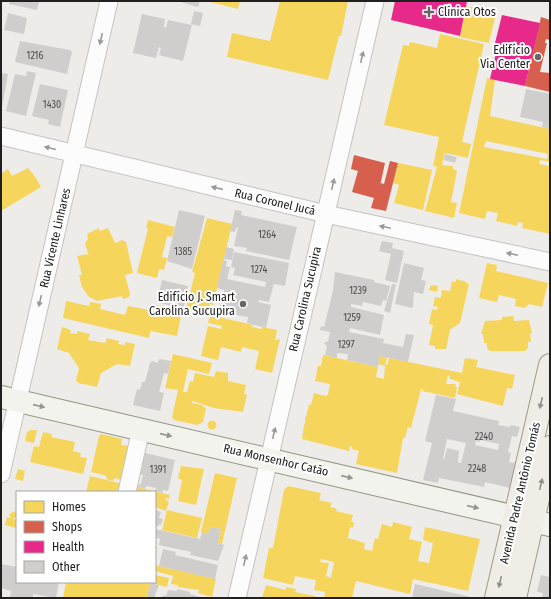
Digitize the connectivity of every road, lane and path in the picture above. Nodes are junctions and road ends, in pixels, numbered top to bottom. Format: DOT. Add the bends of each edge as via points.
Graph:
graph roads {
  1 [pos="109,1"];
  2 [pos="374,1"];
  3 [pos="1,136"];
  4 [pos="74,154"];
  5 [pos="326,214"];
  6 [pos="550,262"];
  7 [pos="550,365"];
  8 [pos="9,399"];
  9 [pos="141,429"];
  10 [pos="550,447"];
  11 [pos="268,458"];
  12 [pos="1,474"];
  13 [pos="127,491"];
  14 [pos="532,521"];
  15 [pos="237,598"];
  16 [pos="496,598"];
  17 [pos="515,598"];
  1 -- 4 [label="street, Rua Vicente Linhares, one-way"];
  5 -- 2 [label="street, Rua Carolina Sucupira, one-way"];
  4 -- 3 [label="street, Rua Coronel Jucá, one-way"];
  5 -- 4 [label="street, Rua Coronel Jucá, one-way"];
  4 -- 8 [label="street, Rua Vicente Linhares, one-way"];
  6 -- 5 [label="street, Rua Coronel Jucá, one-way"];
  11 -- 5 [label="street, Rua Carolina Sucupira, one-way"];
  7 -- 14 [label="main road, Avenida Padre Antônio Tomás, one-way"];
  8 -- 9 [label="street, Rua Monsenhor Catão, one-way"];
  8 -- 12 [label="street, Rua Vicente Linhares"];
  9 -- 11 [label="street, Rua Monsenhor Catão, one-way"];
  9 -- 13 [label="street"];
  14 -- 10 [label="main road, Avenida Padre Antônio Tomás, one-way"];
  11 -- 14 [label="street, Rua Monsenhor Catão, one-way"];
  15 -- 11 [label="street, Rua Carolina Sucupira, one-way"];
  14 -- 16 [label="main road, Avenida Padre Antônio Tomás, one-way"];
  14 -- 17 [label="main road, Avenida Padre Antônio Tomás"];
}
